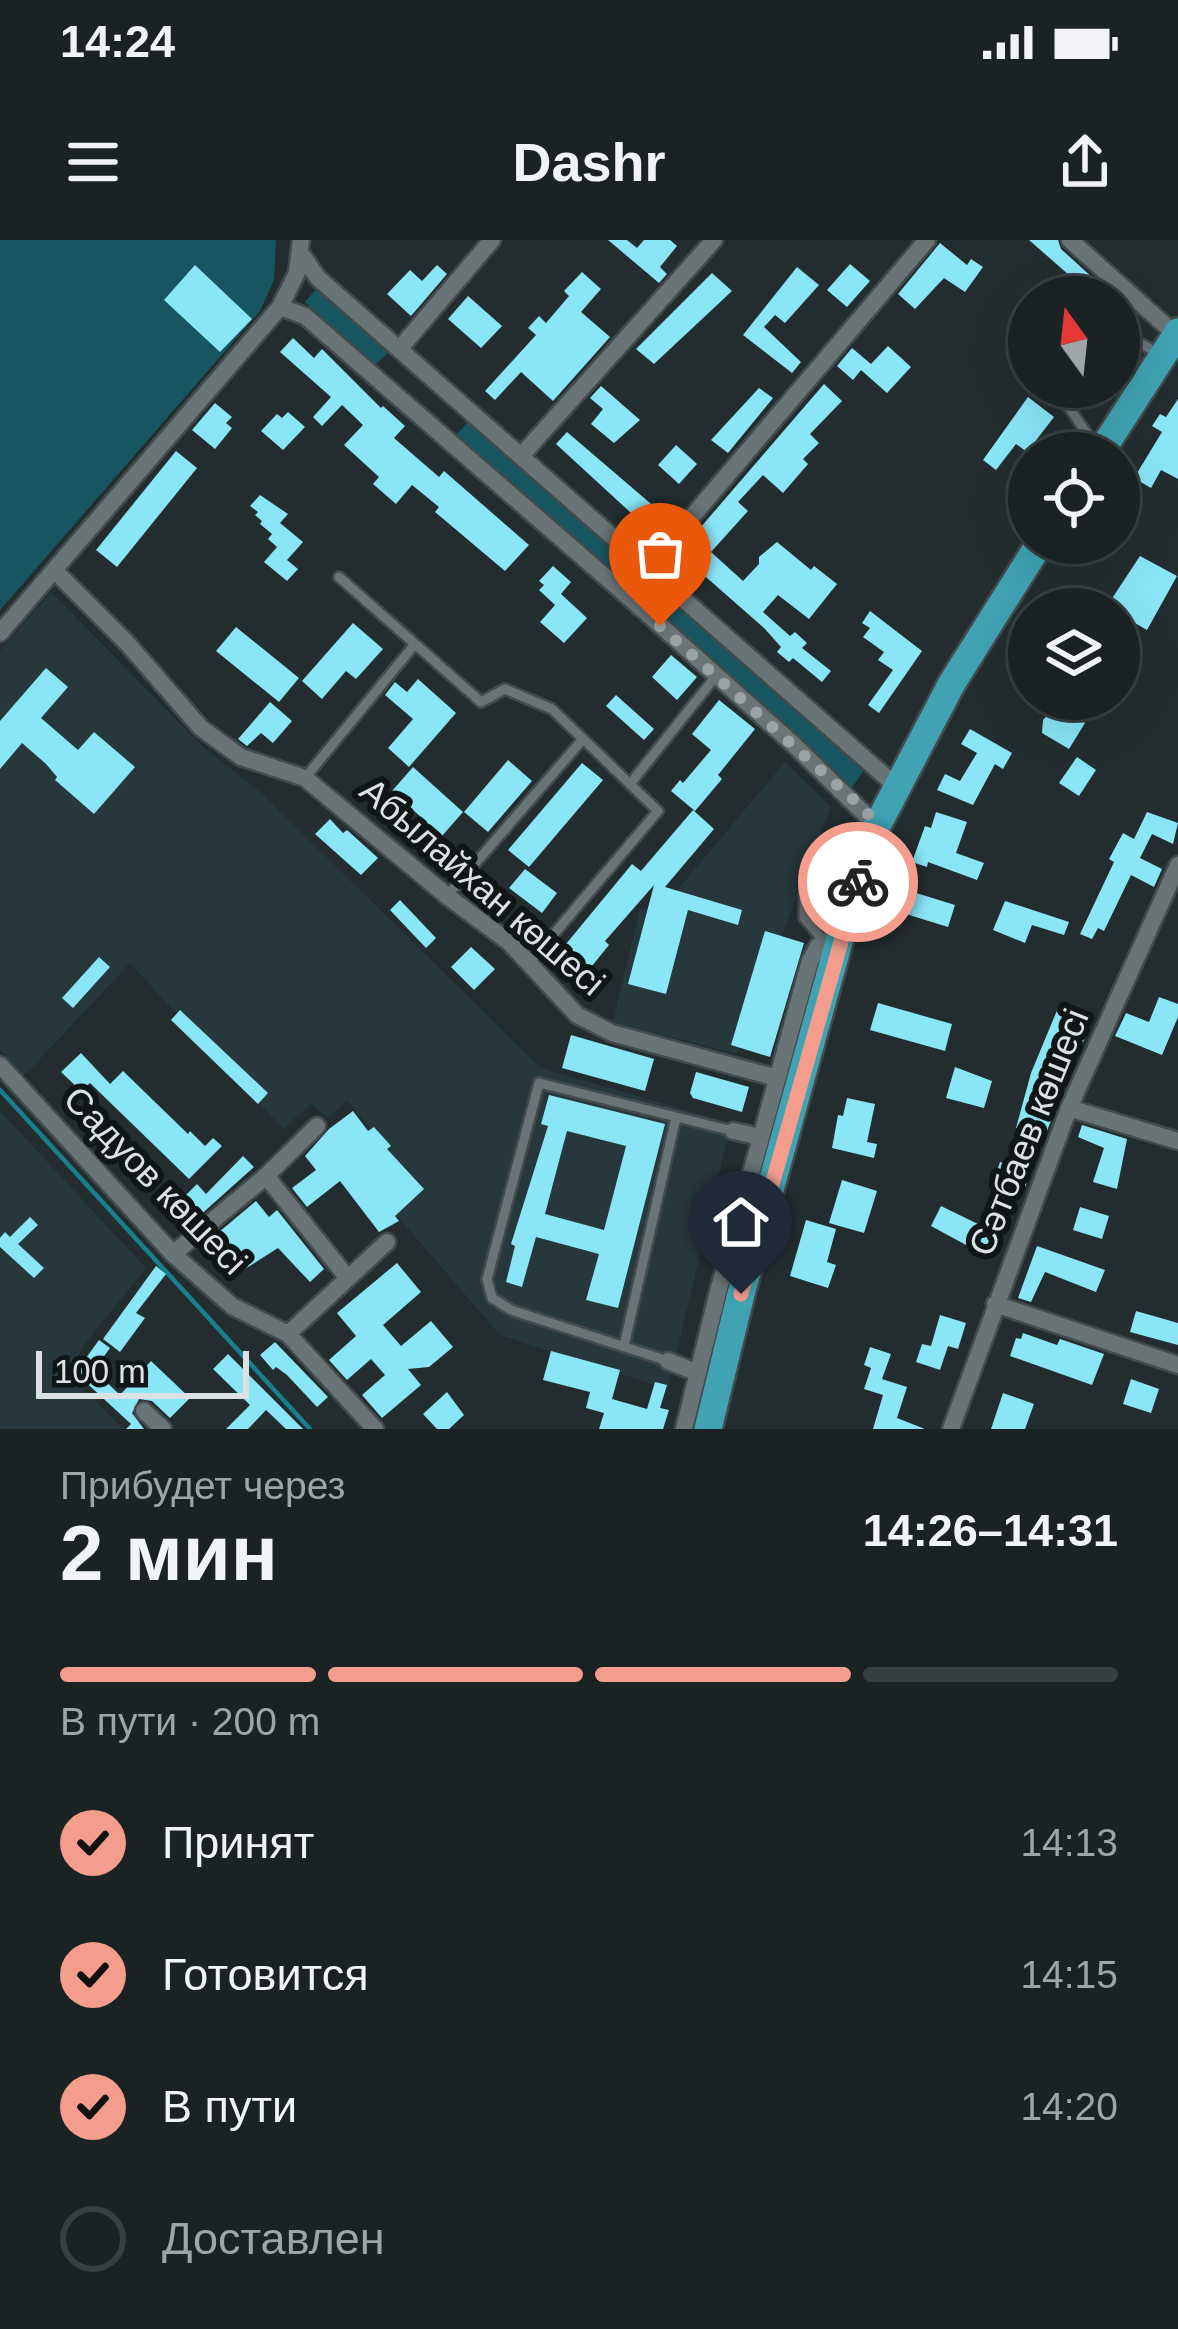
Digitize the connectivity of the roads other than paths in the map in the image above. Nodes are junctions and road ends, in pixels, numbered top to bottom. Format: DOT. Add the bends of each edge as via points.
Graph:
graph roads {
  1 [pos="492,240"];
  2 [pos="714,240"];
  3 [pos="927,240"];
  4 [pos="1070,240"];
  5 [pos="302,248"];
  6 [pos="324,283"];
  7 [pos="291,290"];
  8 [pos="280,307"];
  9 [pos="1140,337"];
  10 [pos="1174,346"];
  11 [pos="400,347"];
  12 [pos="1115,432"];
  13 [pos="521,456"];
  14 [pos="1027,564"];
  15 [pos="650,566"];
  16 [pos="55,571"];
  17 [pos="339,577"];
  18 [pos="0,633"];
  19 [pos="415,644"];
  20 [pos="716,676"];
  21 [pos="583,740"];
  22 [pos="304,778"];
  23 [pos="630,784"];
  24 [pos="896,786"];
  25 [pos="872,839"];
  26 [pos="1178,865"];
  27 [pos="447,896"];
  28 [pos="832,936"];
  29 [pos="531,961"];
  30 [pos="0,1065"];
  31 [pos="777,1078"];
  32 [pos="1069,1108"];
  33 [pos="676,1117"];
  34 [pos="316,1126"];
  35 [pos="733,1131"];
  36 [pos="761,1137"];
  37 [pos="1178,1141"];
  38 [pos="266,1176"];
  39 [pos="387,1242"];
  40 [pos="173,1254"];
  41 [pos="347,1277"];
  42 [pos="995,1304"];
  43 [pos="288,1334"];
  44 [pos="624,1346"];
  45 [pos="668,1361"];
  46 [pos="1178,1365"];
  47 [pos="698,1373"];
  48 [pos="144,1411"];
  49 [pos="163,1429"];
  50 [pos="375,1429"];
  51 [pos="684,1429"];
  52 [pos="708,1429"];
  53 [pos="951,1429"];
  1 -- 11 [label="street"];
  2 -- 13 [label="street"];
  3 -- 15 [label="street"];
  4 -- 10 [label="street"];
  5 -- 6 [label="street"];
  5 -- 7 [label="street"];
  6 -- 7 [label="street"];
  6 -- 11 [label="street"];
  7 -- 8 [label="street"];
  8 -- 16 [label="street"];
  8 -- 20 [label="street" via="305,316"];
  9 -- 10 [label="lane"];
  10 -- 12 [label="highway"];
  11 -- 13 [label="street"];
  13 -- 15 [label="street"];
  14 -- 24 [label="highway"];
  15 -- 24 [label="street"];
  16 -- 18 [label="street"];
  16 -- 22 [label="street, Абылайхан көшесі" via="201,728 241,757"];
  17 -- 19 [label="lane"];
  19 -- 21 [label="lane" via="481,702 505,689 552,709"];
  19 -- 22 [label="lane"];
  20 -- 23 [label="lane"];
  20 -- 25 [label="street" via="864,809"];
  21 -- 23 [label="lane"];
  21 -- 27 [label="lane"];
  22 -- 27 [label="street, Абылайхан көшесі"];
  23 -- 29 [label="lane" via="658,811"];
  24 -- 25 [label="highway"];
  25 -- 28 [label="highway"];
  25 -- 28 [label="lane" via="815,868 804,918"];
  26 -- 32 [label="street, Сәтбаев көшесі"];
  27 -- 29 [label="street, Абылайхан көшесі"];
  28 -- 31 [label="street" via="810,961"];
  28 -- 52 [label="highway"];
  29 -- 31 [label="street, Абылайхан көшесі" via="577,1015 612,1033"];
  30 -- 40 [label="street, Садуов көшесі"];
  31 -- 36 [label="street"];
  32 -- 37 [label="street"];
  32 -- 42 [label="street, Сәтбаев көшесі"];
  33 -- 35 [label="lane"];
  33 -- 44 [label="lane"];
  33 -- 44 [label="lane" via="539,1083 488,1280 492,1298 511,1310"];
  34 -- 38 [label="street"];
  35 -- 36 [label="street"];
  36 -- 47 [label="street"];
  38 -- 40 [label="street"];
  38 -- 41 [label="street"];
  39 -- 41 [label="street"];
  40 -- 43 [label="street, Садуов көшесі" via="232,1306"];
  41 -- 43 [label="street"];
  42 -- 46 [label="street"];
  42 -- 53 [label="street, Сәтбаев көшесі"];
  43 -- 50 [label="street, Садуов көшесі"];
  44 -- 45 [label="lane"];
  45 -- 47 [label="street"];
  47 -- 51 [label="street"];
  48 -- 49 [label="street"];
}
